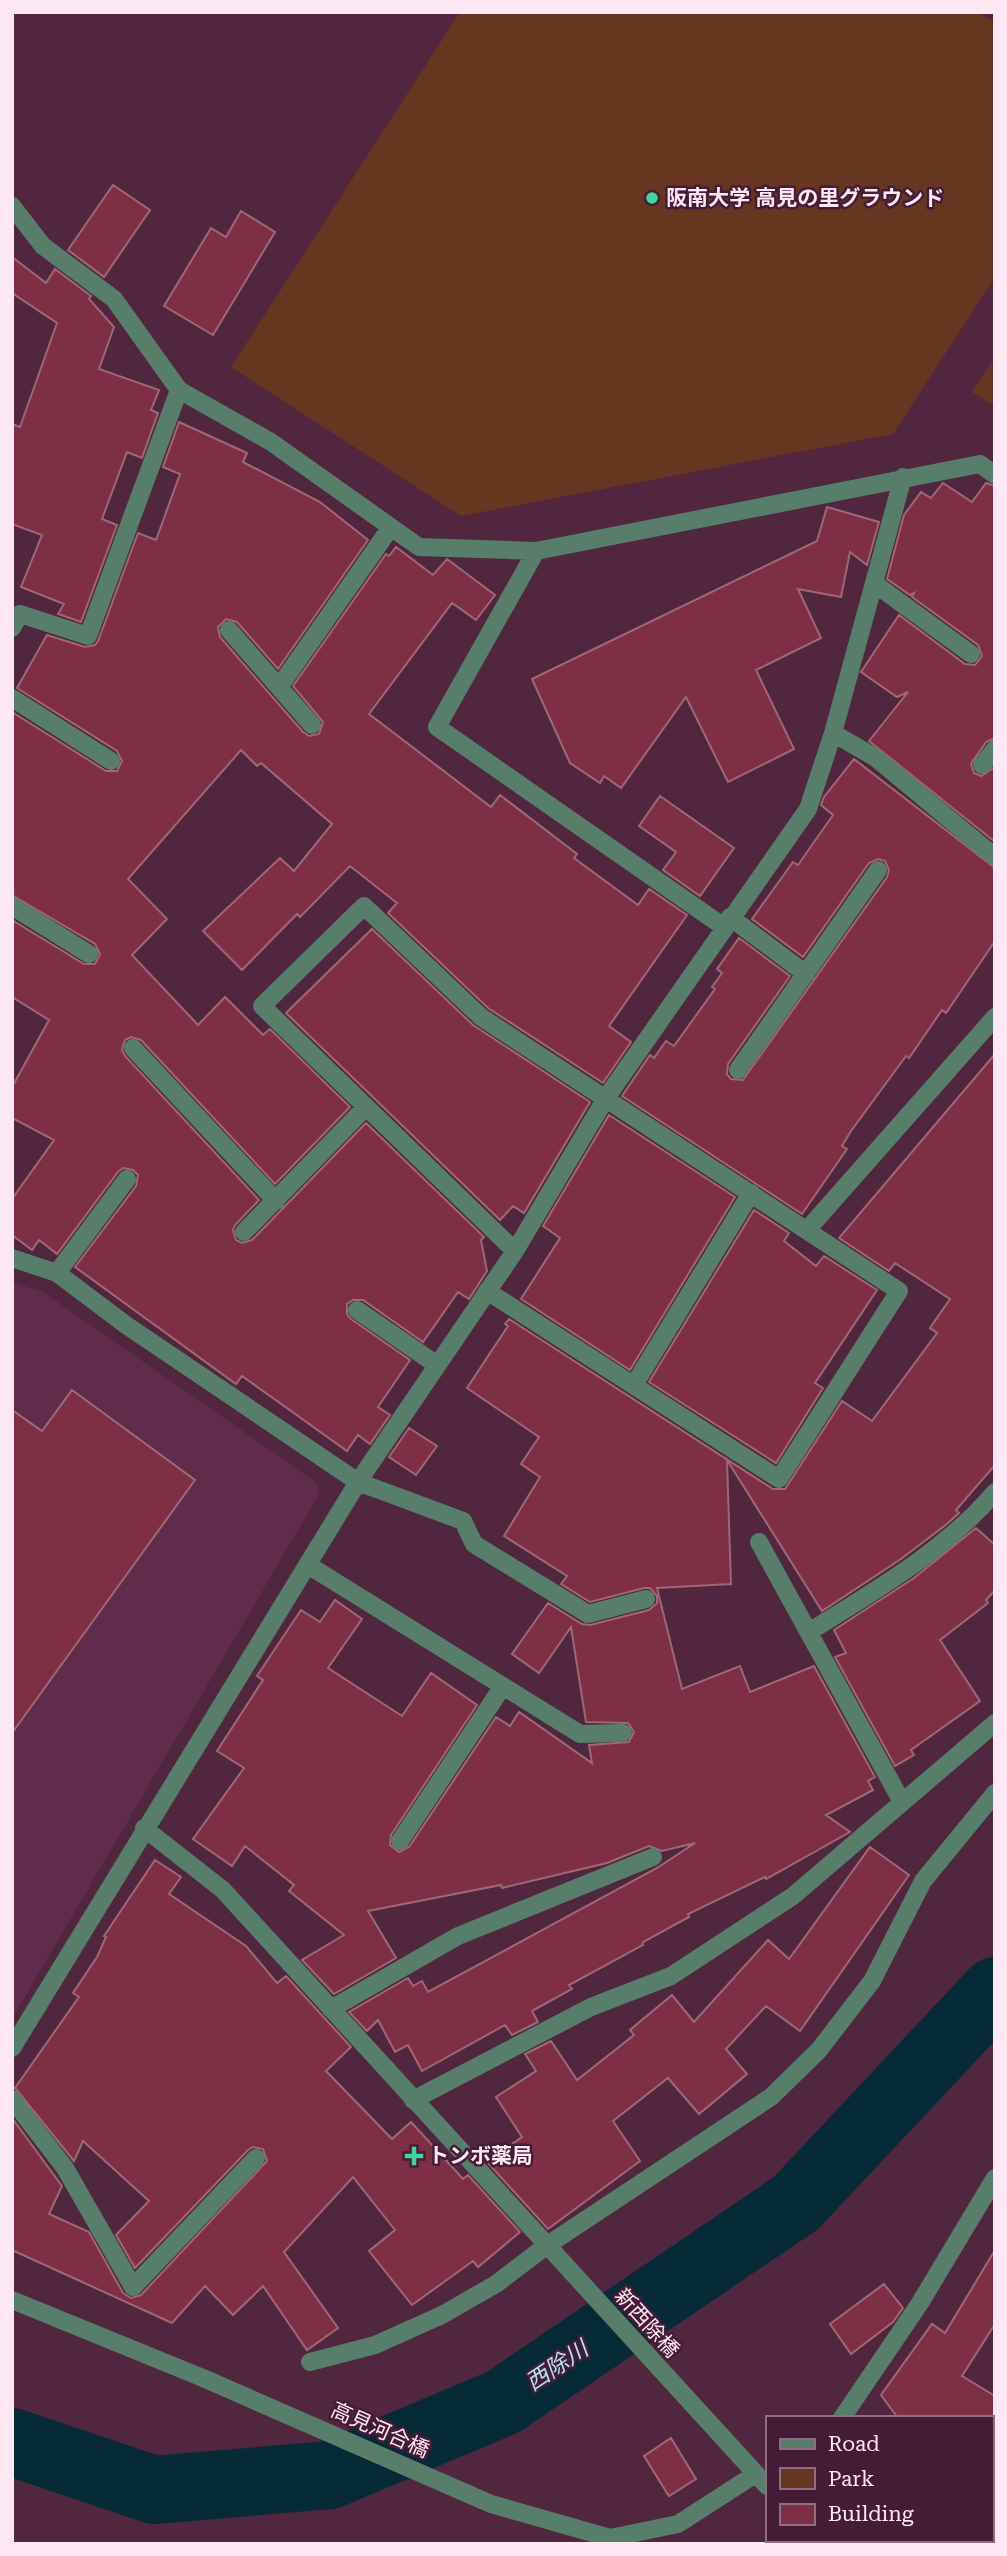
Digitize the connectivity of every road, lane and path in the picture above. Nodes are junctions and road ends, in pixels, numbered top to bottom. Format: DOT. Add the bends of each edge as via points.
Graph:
graph roads {
  1 [pos="12,206"];
  2 [pos="179,390"];
  3 [pos="995,475"];
  4 [pos="903,477"];
  5 [pos="391,527"];
  6 [pos="536,551"];
  7 [pos="875,584"];
  8 [pos="12,628"];
  9 [pos="229,630"];
  10 [pos="971,654"];
  11 [pos="279,687"];
  12 [pos="12,698"];
  13 [pos="312,725"];
  14 [pos="833,733"];
  15 [pos="995,749"];
  16 [pos="111,761"];
  17 [pos="982,765"];
  18 [pos="995,857"];
  19 [pos="878,870"];
  20 [pos="12,906"];
  21 [pos="727,922"];
  22 [pos="89,954"];
  23 [pos="806,974"];
  24 [pos="995,1017"];
  25 [pos="133,1048"];
  26 [pos="738,1070"];
  27 [pos="606,1098"];
  28 [pos="366,1107"];
  29 [pos="127,1179"];
  30 [pos="751,1193"];
  31 [pos="276,1200"];
  32 [pos="807,1230"];
  33 [pos="244,1233"];
  34 [pos="515,1251"];
  35 [pos="12,1258"];
  36 [pos="57,1273"];
  37 [pos="487,1291"];
  38 [pos="358,1310"];
  39 [pos="437,1365"];
  40 [pos="634,1385"];
  41 [pos="358,1482"];
  42 [pos="995,1492"];
  43 [pos="759,1542"];
  44 [pos="308,1565"];
  45 [pos="646,1598"];
  46 [pos="809,1632"];
  47 [pos="503,1686"];
  48 [pos="995,1723"];
  49 [pos="623,1733"];
  50 [pos="995,1793"];
  51 [pos="902,1802"];
  52 [pos="145,1828"];
  53 [pos="400,1841"];
  54 [pos="653,1857"];
  55 [pos="331,2008"];
  56 [pos="12,2048"];
  57 [pos="12,2099"];
  58 [pos="413,2100"];
  59 [pos="256,2158"];
  60 [pos="995,2178"];
  61 [pos="547,2247"];
  62 [pos="12,2300"];
  63 [pos="310,2362"];
  64 [pos="843,2416"];
  65 [pos="760,2481"];
  66 [pos="609,2541"];
  1 -- 2 [label="street" via="43,246 114,299"];
  2 -- 5 [label="street" via="271,442"];
  2 -- 8 [label="street" via="88,636 20,614"];
  3 -- 4 [label="street" via="980,464"];
  4 -- 6 [label="street"];
  4 -- 7 [label="street"];
  5 -- 6 [label="street" via="419,547"];
  5 -- 11 [label="street"];
  6 -- 21 [label="street" via="437,727"];
  7 -- 10 [label="street"];
  7 -- 14 [label="street"];
  9 -- 11 [label="street"];
  11 -- 13 [label="street"];
  12 -- 16 [label="street"];
  14 -- 18 [label="street" via="876,758"];
  14 -- 21 [label="street" via="808,809"];
  15 -- 17 [label="street"];
  19 -- 23 [label="street"];
  20 -- 22 [label="street"];
  21 -- 23 [label="street"];
  21 -- 27 [label="street"];
  23 -- 26 [label="street"];
  24 -- 32 [label="street"];
  25 -- 31 [label="street"];
  27 -- 28 [label="street" via="481,1017 363,906 262,1006"];
  27 -- 30 [label="street"];
  27 -- 34 [label="street"];
  28 -- 31 [label="street"];
  28 -- 34 [label="street"];
  29 -- 36 [label="street"];
  30 -- 32 [label="street"];
  30 -- 40 [label="street"];
  31 -- 33 [label="street"];
  32 -- 40 [label="street" via="899,1291 779,1479"];
  34 -- 37 [label="street"];
  35 -- 36 [label="street"];
  36 -- 41 [label="street"];
  37 -- 39 [label="street"];
  37 -- 40 [label="street"];
  38 -- 39 [label="street"];
  39 -- 41 [label="street"];
  41 -- 44 [label="street"];
  41 -- 45 [label="street" via="463,1521 474,1544 588,1614"];
  42 -- 46 [label="street" via="973,1517 893,1578"];
  43 -- 46 [label="street"];
  44 -- 47 [label="street"];
  44 -- 52 [label="street"];
  46 -- 51 [label="street"];
  47 -- 49 [label="street" via="580,1734"];
  47 -- 53 [label="street"];
  48 -- 51 [label="street"];
  50 -- 61 [label="street" via="923,1881 872,1981 818,2050 771,2097"];
  51 -- 58 [label="street" via="793,1896 671,1976 591,2007"];
  52 -- 55 [label="street, 新西除橋" via="223,1890"];
  52 -- 56 [label="street"];
  54 -- 55 [label="street" via="457,1936"];
  55 -- 58 [label="street, 新西除橋"];
  57 -- 59 [label="street" via="65,2168 133,2287"];
  58 -- 61 [label="street, 新西除橋"];
  60 -- 64 [label="street" via="920,2303"];
  61 -- 63 [label="street" via="442,2315 375,2345"];
  61 -- 65 [label="street, 新西除橋"];
  62 -- 66 [label="street, 高見河合橋" via="491,2504"];
  65 -- 66 [label="street" via="678,2524"];
}
